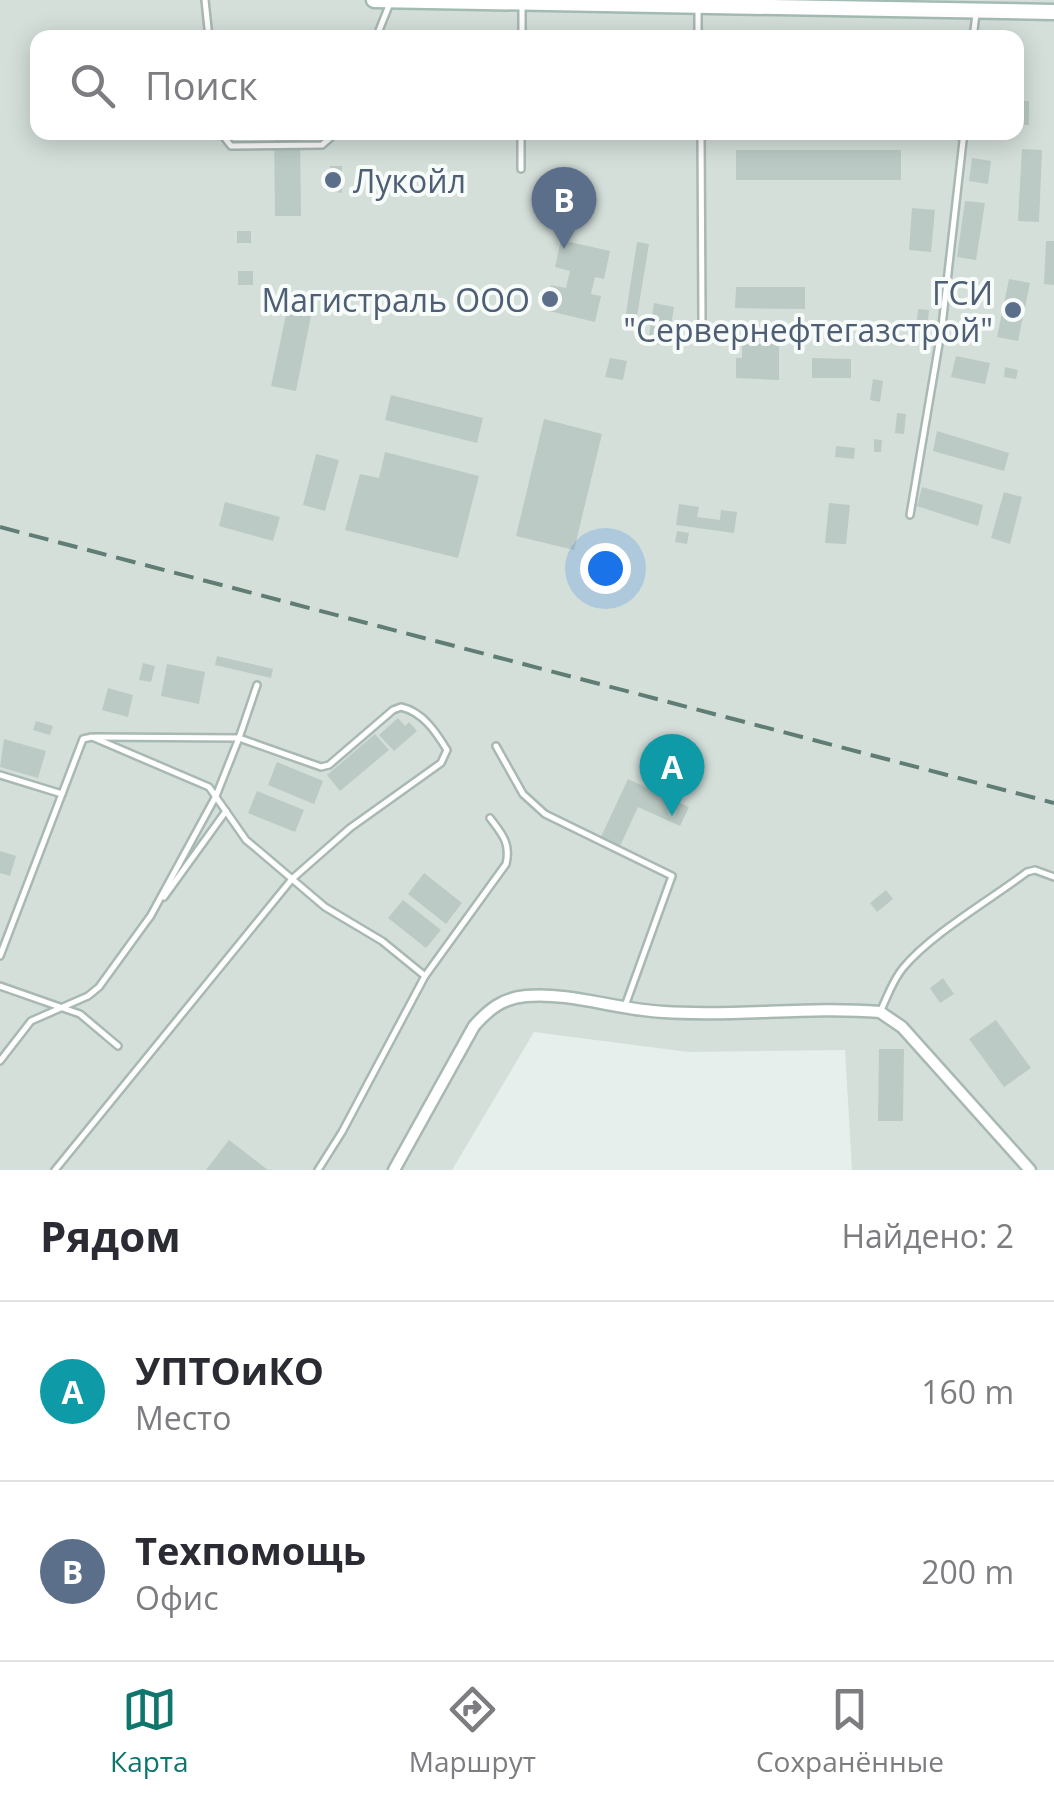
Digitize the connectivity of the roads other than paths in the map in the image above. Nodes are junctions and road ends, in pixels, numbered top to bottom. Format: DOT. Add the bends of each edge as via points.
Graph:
graph roads {
  1 [pos="204,0"];
  2 [pos="374,0"];
  3 [pos="391,0"];
  4 [pos="522,3"];
  5 [pos="876,5"];
  6 [pos="698,6"];
  7 [pos="1008,6"];
  8 [pos="977,11"];
  9 [pos="1054,12"];
  10 [pos="208,30"];
  11 [pos="379,30"];
  12 [pos="522,30"];
  13 [pos="698,30"];
  14 [pos="975,30"];
  15 [pos="226,140"];
  16 [pos="328,140"];
  17 [pos="521,140"];
  18 [pos="702,140"];
  19 [pos="963,140"];
  20 [pos="521,169"];
  21 [pos="702,318"];
  22 [pos="910,516"];
  23 [pos="257,686"];
  24 [pos="92,737"];
  25 [pos="239,738"];
  26 [pos="496,746"];
  27 [pos="0,775"];
  28 [pos="62,794"];
  29 [pos="216,796"];
  30 [pos="226,811"];
  31 [pos="490,818"];
  32 [pos="1054,877"];
  33 [pos="292,878"];
  34 [pos="150,917"];
  35 [pos="0,956"];
  36 [pos="424,976"];
  37 [pos="0,986"];
  38 [pos="63,1007"];
  39 [pos="624,1009"];
  40 [pos="880,1012"];
  41 [pos="118,1046"];
  42 [pos="0,1060"];
  43 [pos="55,1170"];
  44 [pos="318,1170"];
  45 [pos="394,1170"];
  46 [pos="1030,1170"];
  1 -- 10 [label="lane"];
  2 -- 3 [label="street"];
  3 -- 4 [label="street"];
  3 -- 11 [label="lane"];
  4 -- 6 [label="street"];
  4 -- 12 [label="lane"];
  5 -- 6 [label="street"];
  5 -- 8 [label="street"];
  6 -- 13 [label="lane"];
  7 -- 8 [label="street"];
  7 -- 9 [label="street"];
  8 -- 14 [label="lane"];
  15 -- 16 [label="lane" via="231,146"];
  17 -- 20 [label="lane"];
  18 -- 21 [label="lane"];
  19 -- 22 [label="lane" via="942,326"];
  23 -- 25 [label="lane"];
  24 -- 25 [label="lane"];
  24 -- 28 [label="lane" via="84,738"];
  24 -- 29 [label="lane" via="202,782"];
  25 -- 29 [label="lane"];
  25 -- 33 [label="lane" via="321,767 402,708 422,716 447,750 441,763"];
  26 -- 39 [label="lane" via="523,794 544,814 672,876"];
  27 -- 28 [label="lane"];
  28 -- 35 [label="lane"];
  29 -- 30 [label="lane"];
  29 -- 34 [label="lane"];
  30 -- 33 [label="lane" via="246,840"];
  30 -- 34 [label="lane"];
  31 -- 36 [label="lane" via="506,840 506,864"];
  32 -- 40 [label="lane" via="1027,872 942,934 906,964"];
  33 -- 36 [label="lane"];
  33 -- 43 [label="lane"];
  34 -- 38 [label="lane" via="99,987"];
  36 -- 44 [label="lane"];
  37 -- 38 [label="lane"];
  38 -- 41 [label="lane"];
  38 -- 42 [label="lane" via="31,1021"];
  39 -- 40 [label="street"];
  39 -- 45 [label="street" via="538,996 496,1005 474,1026"];
  40 -- 46 [label="street" via="902,1027"];
}
